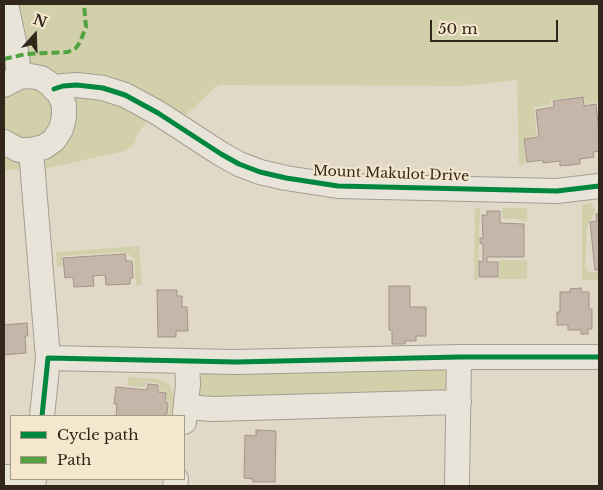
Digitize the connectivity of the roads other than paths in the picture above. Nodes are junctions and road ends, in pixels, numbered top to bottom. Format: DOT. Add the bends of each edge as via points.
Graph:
graph roads {
  1 [pos="6,4"];
  2 [pos="11,81"];
  3 [pos="54,89"];
  4 [pos="4,142"];
  5 [pos="31,150"];
  6 [pos="599,186"];
  7 [pos="459,357"];
  8 [pos="599,357"];
  9 [pos="48,358"];
  10 [pos="187,362"];
  11 [pos="459,402"];
  12 [pos="42,415"];
  13 [pos="185,415"];
  14 [pos="457,486"];
  1 -- 2 [label="street" via="17,56"];
  2 -- 3 [label="street" via="30,76 40,78"];
  3 -- 5 [label="street" via="64,104 61,129 44,147"];
  3 -- 6 [label="street, Mount Makulot Drive" via="76,84 125,95 158,112 239,164 286,178 348,186 557,191"];
  4 -- 5 [label="street" via="19,150"];
  5 -- 9 [label="street"];
  7 -- 8 [label="street"];
  7 -- 10 [label="street"];
  7 -- 11 [label="street"];
  9 -- 10 [label="street"];
  9 -- 12 [label="street"];
  10 -- 13 [label="street"];
  11 -- 13 [label="street" via="213,409"];
  11 -- 14 [label="street"];
}
